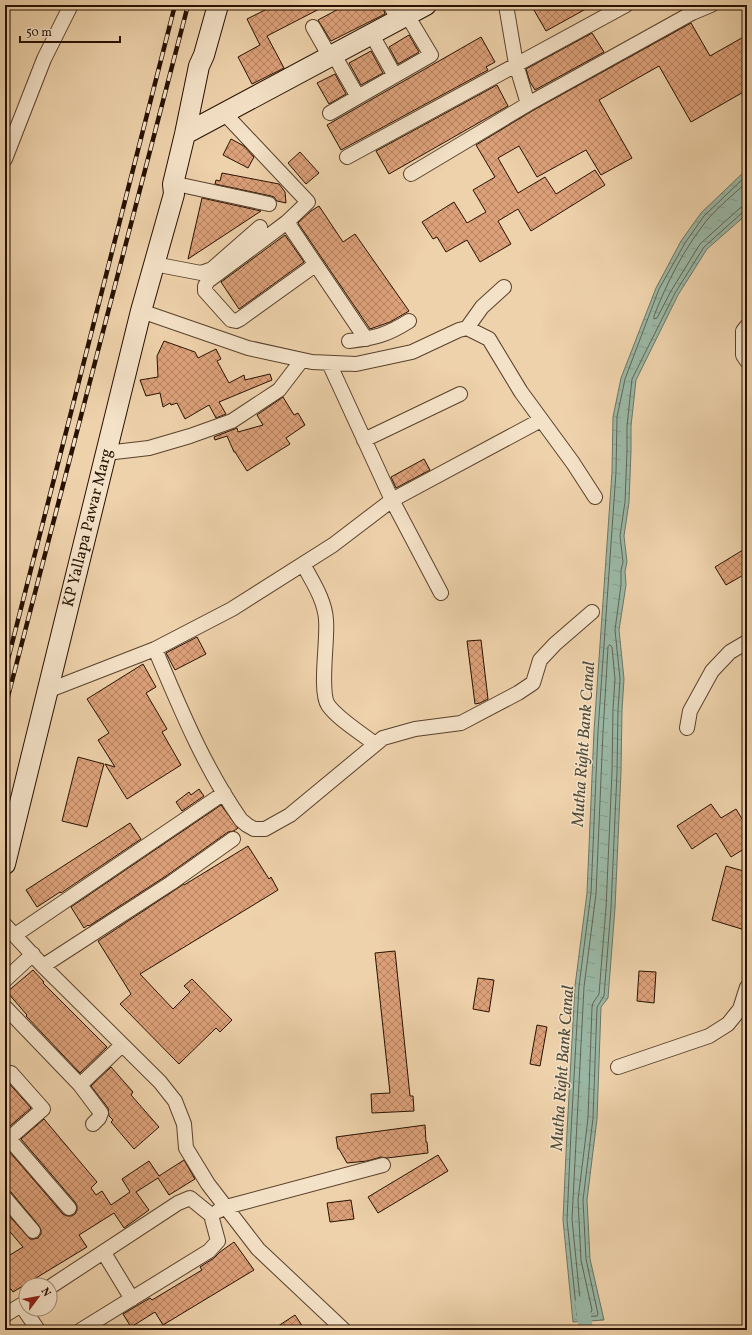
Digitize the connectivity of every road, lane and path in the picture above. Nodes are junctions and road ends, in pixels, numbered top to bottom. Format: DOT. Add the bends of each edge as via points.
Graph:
graph roads {
  1 [pos="71,5"];
  2 [pos="218,5"];
  3 [pos="426,5"];
  4 [pos="506,5"];
  5 [pos="626,5"];
  6 [pos="711,5"];
  7 [pos="399,13"];
  8 [pos="313,27"];
  9 [pos="372,35"];
  10 [pos="332,56"];
  11 [pos="516,64"];
  12 [pos="395,76"];
  13 [pos="358,97"];
  14 [pos="528,104"];
  15 [pos="330,113"];
  16 [pos="225,114"];
  17 [pos="189,132"];
  18 [pos="347,157"];
  19 [pos="5,159"];
  20 [pos="411,174"];
  21 [pos="177,189"];
  22 [pos="269,204"];
  23 [pos="287,222"];
  24 [pos="260,227"];
  25 [pos="154,264"];
  26 [pos="315,265"];
  27 [pos="504,287"];
  28 [pos="141,311"];
  29 [pos="409,321"];
  30 [pos="747,326"];
  31 [pos="467,328"];
  32 [pos="366,339"];
  33 [pos="349,341"];
  34 [pos="302,360"];
  35 [pos="747,360"];
  36 [pos="329,363"];
  37 [pos="460,394"];
  38 [pos="542,420"];
  39 [pos="364,440"];
  40 [pos="106,453"];
  41 [pos="595,497"];
  42 [pos="392,500"];
  43 [pos="303,564"];
  44 [pos="441,593"];
  45 [pos="592,612"];
  46 [pos="747,642"];
  47 [pos="155,649"];
  48 [pos="47,691"];
  49 [pos="687,728"];
  50 [pos="375,744"];
  51 [pos="224,793"];
  52 [pos="233,839"];
  53 [pos="5,864"];
  54 [pos="10,930"];
  55 [pos="33,954"];
  56 [pos="43,966"];
  57 [pos="5,980"];
  58 [pos="747,987"];
  59 [pos="5,1007"];
  60 [pos="122,1045"];
  61 [pos="618,1067"];
  62 [pos="12,1074"];
  63 [pos="80,1085"];
  64 [pos="92,1124"];
  65 [pos="6,1139"];
  66 [pos="383,1165"];
  67 [pos="5,1198"];
  68 [pos="226,1207"];
  69 [pos="69,1208"];
  70 [pos="211,1215"];
  71 [pos="33,1231"];
  72 [pos="104,1253"];
  73 [pos="58,1282"];
  74 [pos="132,1299"];
  75 [pos="18,1307"];
  76 [pos="5,1315"];
  77 [pos="31,1317"];
  78 [pos="341,1329"];
  79 [pos="38,1330"];
  80 [pos="81,1330"];
  1 -- 19 [label="street" via="44,59"];
  2 -- 17 [label="street, KP Yallapa Pawar Marg" via="199,66"];
  3 -- 7 [label="street"];
  4 -- 11 [label="street"];
  5 -- 11 [label="street"];
  6 -- 14 [label="street" via="692,12"];
  7 -- 9 [label="street"];
  7 -- 12 [label="street" via="431,55"];
  8 -- 10 [label="street"];
  9 -- 10 [label="street"];
  9 -- 12 [label="street"];
  10 -- 13 [label="street"];
  10 -- 16 [label="street"];
  11 -- 14 [label="street"];
  11 -- 18 [label="street"];
  12 -- 13 [label="street"];
  13 -- 15 [label="street"];
  14 -- 20 [label="street"];
  16 -- 17 [label="street"];
  16 -- 23 [label="street" via="308,202"];
  17 -- 21 [label="street, KP Yallapa Pawar Marg" via="173,184"];
  21 -- 22 [label="street"];
  21 -- 25 [label="street, KP Yallapa Pawar Marg"];
  23 -- 26 [label="street"];
  23 -- 26 [label="street" via="208,281 205,291 231,320 236,321"];
  24 -- 25 [label="street" via="212,268 201,273"];
  25 -- 28 [label="street, KP Yallapa Pawar Marg"];
  26 -- 32 [label="street"];
  27 -- 31 [label="street" via="482,307"];
  28 -- 34 [label="street" via="248,348"];
  28 -- 40 [label="street, KP Yallapa Pawar Marg"];
  29 -- 32 [label="street" via="378,337"];
  30 -- 35 [label="street" via="743,331 743,355"];
  31 -- 36 [label="street" via="412,352 356,364"];
  31 -- 38 [label="street" via="489,339"];
  32 -- 33 [label="street"];
  34 -- 36 [label="street"];
  34 -- 40 [label="street" via="279,390 232,421 149,448"];
  36 -- 39 [label="street"];
  37 -- 39 [label="street"];
  38 -- 41 [label="street"];
  38 -- 42 [label="street"];
  39 -- 42 [label="street"];
  40 -- 48 [label="street, KP Yallapa Pawar Marg"];
  42 -- 43 [label="street"];
  42 -- 44 [label="street"];
  43 -- 47 [label="street" via="232,609"];
  43 -- 50 [label="street" via="321,598 326,619 324,691 327,704 338,716"];
  45 -- 50 [label="street" via="540,660 533,683 518,694 461,723 415,729 383,738"];
  46 -- 49 [label="street" via="730,652 712,671 690,712"];
  47 -- 48 [label="street"];
  47 -- 51 [label="street" via="185,719"];
  48 -- 53 [label="street, KP Yallapa Pawar Marg"];
  50 -- 51 [label="street" via="290,815 265,829 254,829 241,820"];
  51 -- 54 [label="street"];
  52 -- 56 [label="street" via="171,883"];
  54 -- 55 [label="street"];
  55 -- 56 [label="street"];
  55 -- 57 [label="street"];
  56 -- 60 [label="street"];
  58 -- 61 [label="street" via="740,1009 728,1024 709,1036"];
  59 -- 63 [label="street"];
  60 -- 63 [label="street"];
  60 -- 68 [label="street" via="160,1082 175,1101 184,1124 186,1148"];
  62 -- 65 [label="street" via="43,1109"];
  63 -- 64 [label="street" via="101,1113"];
  65 -- 69 [label="street"];
  66 -- 68 [label="street"];
  67 -- 71 [label="street"];
  68 -- 70 [label="street"];
  68 -- 78 [label="street" via="258,1249"];
  70 -- 72 [label="street" via="190,1198 178,1203"];
  70 -- 74 [label="street" via="218,1240 209,1251"];
  72 -- 73 [label="street"];
  72 -- 74 [label="street"];
  74 -- 80 [label="street"];
  75 -- 76 [label="street"];
  77 -- 79 [label="street"];
}
